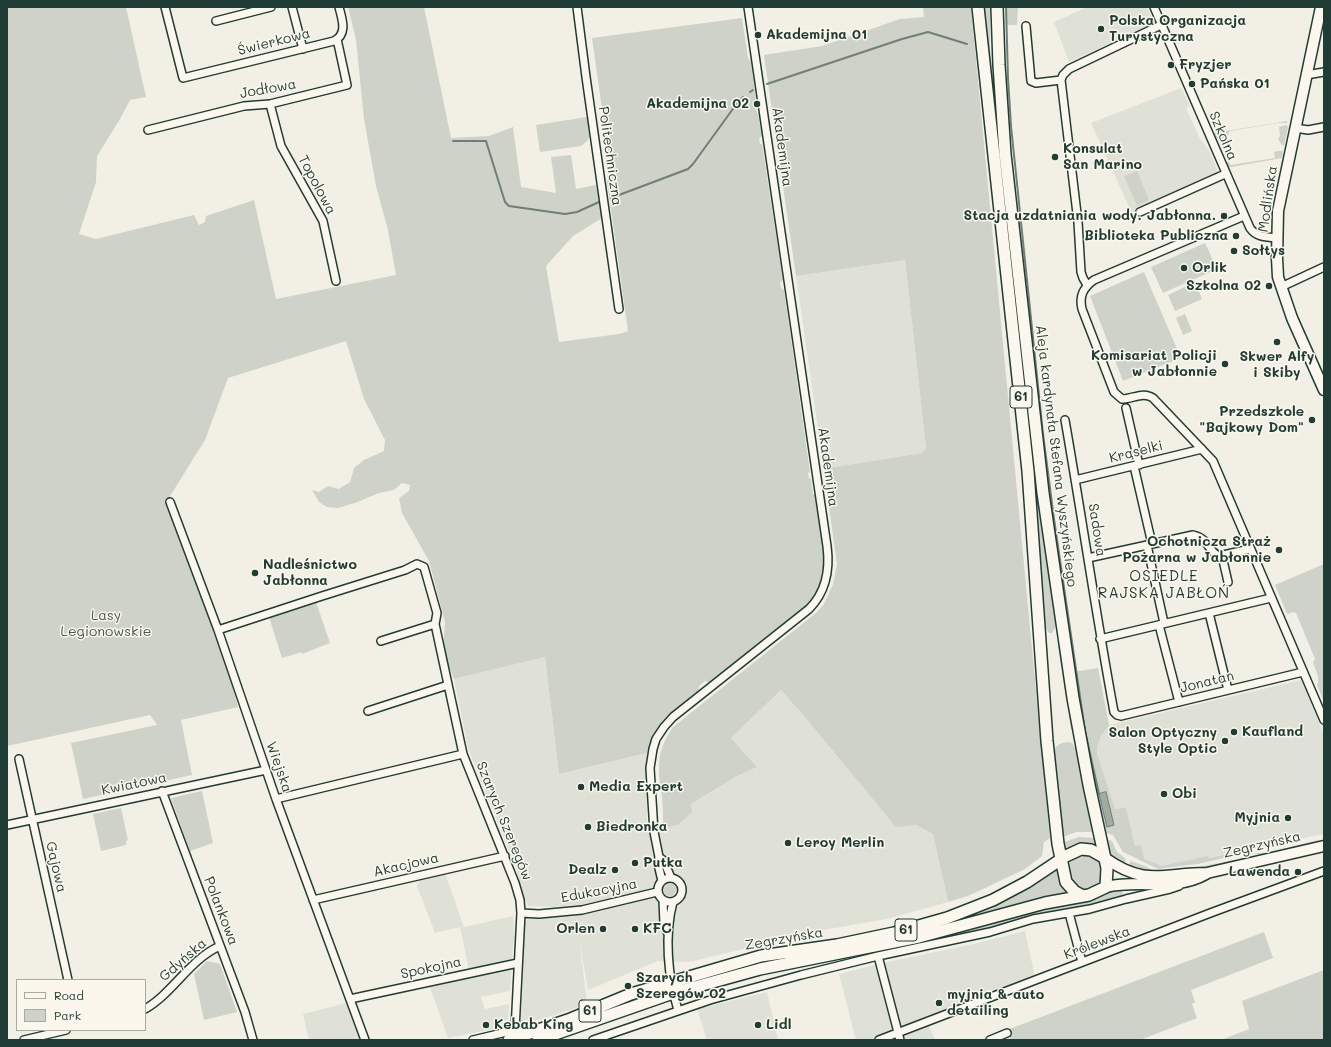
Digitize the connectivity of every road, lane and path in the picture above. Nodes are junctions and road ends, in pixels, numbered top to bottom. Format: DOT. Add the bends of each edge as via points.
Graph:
graph roads {
  1 [pos="165,7"];
  2 [pos="271,7"];
  3 [pos="292,7"];
  4 [pos="339,7"];
  5 [pos="577,7"];
  6 [pos="748,7"];
  7 [pos="978,7"];
  8 [pos="997,7"];
  9 [pos="1154,7"];
  10 [pos="1321,7"];
  11 [pos="216,21"];
  12 [pos="1162,25"];
  13 [pos="1026,26"];
  14 [pos="337,39"];
  15 [pos="303,49"];
  16 [pos="1324,72"];
  17 [pos="1306,75"];
  18 [pos="1061,80"];
  19 [pos="270,104"];
  20 [pos="1324,127"];
  21 [pos="1295,128"];
  22 [pos="148,130"];
  23 [pos="1225,174"];
  24 [pos="1140,212"];
  25 [pos="1244,216"];
  26 [pos="1277,238"];
  27 [pos="1324,267"];
  28 [pos="336,281"];
  29 [pos="1088,285"];
  30 [pos="1281,288"];
  31 [pos="619,309"];
  32 [pos="1324,390"];
  33 [pos="1126,408"];
  34 [pos="1065,420"];
  35 [pos="1202,449"];
  36 [pos="1137,465"];
  37 [pos="1075,480"];
  38 [pos="170,502"];
  39 [pos="1149,545"];
  40 [pos="1250,549"];
  41 [pos="1222,556"];
  42 [pos="1088,558"];
  43 [pos="1228,582"];
  44 [pos="1271,598"];
  45 [pos="1209,613"];
  46 [pos="435,624"];
  47 [pos="1161,624"];
  48 [pos="218,630"];
  49 [pos="1100,639"];
  50 [pos="381,641"];
  51 [pos="1303,672"];
  52 [pos="448,685"];
  53 [pos="1228,690"];
  54 [pos="1179,702"];
  55 [pos="368,711"];
  56 [pos="1117,716"];
  57 [pos="1324,720"];
  58 [pos="463,754"];
  59 [pos="19,759"];
  60 [pos="266,770"];
  61 [pos="162,792"];
  62 [pos="276,799"];
  63 [pos="32,820"];
  64 [pos="7,825"];
  65 [pos="1324,846"];
  66 [pos="505,856"];
  67 [pos="659,857"];
  68 [pos="1105,858"];
  69 [pos="1061,860"];
  70 [pos="1324,871"];
  71 [pos="1208,873"];
  72 [pos="671,878"];
  73 [pos="662,881"];
  74 [pos="1186,882"];
  75 [pos="1106,887"];
  76 [pos="658,892"];
  77 [pos="1083,896"];
  78 [pos="313,900"];
  79 [pos="663,900"];
  80 [pos="673,902"];
  81 [pos="521,913"];
  82 [pos="1069,913"];
  83 [pos="668,934"];
  84 [pos="220,946"];
  85 [pos="878,956"];
  86 [pos="1082,962"];
  87 [pos="518,963"];
  88 [pos="68,979"];
  89 [pos="671,982"];
  90 [pos="673,993"];
  91 [pos="350,999"];
  92 [pos="146,1008"];
  93 [pos="678,1010"];
  94 [pos="546,1028"];
  95 [pos="515,1030"];
  96 [pos="62,1031"];
  97 [pos="1007,1033"];
  98 [pos="899,1036"];
  99 [pos="24,1040"];
  100 [pos="253,1040"];
  101 [pos="365,1040"];
  102 [pos="473,1040"];
  103 [pos="509,1040"];
  104 [pos="538,1040"];
  105 [pos="592,1040"];
  106 [pos="879,1040"];
  107 [pos="990,1040"];
  1 -- 15 [label="street, Świerkowa" via="183,78"];
  2 -- 11 [label="street"];
  3 -- 15 [label="street"];
  4 -- 14 [label="street" via="344,26"];
  5 -- 31 [label="street, Politechniczna"];
  6 -- 67 [label="street, Akademijna" via="827,546 828,568 822,592 809,609 673,717 660,732 653,749 650,780 654,832"];
  7 -- 69 [label="main road, Aleja kardynała Stefana Wyszyńskiego / 61" via="1027,458 1047,741"];
  8 -- 68 [label="main road, Aleja kardynała Stefana Wyszyńskiego / 61" via="1005,154 1042,487 1073,698"];
  9 -- 12 [label="street, Szkolna"];
  10 -- 17 [label="main road, Modlińska"];
  12 -- 18 [label="street" via="1072,68"];
  12 -- 23 [label="street, Szkolna"];
  13 -- 18 [label="street" via="1031,81 1036,83"];
  14 -- 15 [label="street, Świerkowa"];
  14 -- 19 [label="street, Jodłowa" via="347,85"];
  16 -- 17 [label="street"];
  17 -- 21 [label="main road, Modlińska"];
  18 -- 29 [label="street" via="1078,222 1081,272"];
  19 -- 22 [label="street, Jodłowa" via="244,106"];
  19 -- 28 [label="street, Topolowa" via="281,146 323,221"];
  20 -- 21 [label="street" via="1308,130"];
  21 -- 26 [label="main road, Modlińska" via="1278,211"];
  23 -- 24 [label="street"];
  23 -- 25 [label="street, Szkolna"];
  25 -- 26 [label="street, Szkolna" via="1253,233"];
  25 -- 29 [label="street" via="1094,280"];
  26 -- 30 [label="main road, Modlińska"];
  27 -- 30 [label="street"];
  29 -- 35 [label="street" via="1081,297 1082,309 1114,392 1122,399 1144,394 1150,396"];
  30 -- 32 [label="main road, Modlińska"];
  33 -- 36 [label="street"];
  34 -- 37 [label="street, Sadowa"];
  35 -- 36 [label="street, Krąselki"];
  35 -- 40 [label="street" via="1213,462"];
  36 -- 37 [label="street, Krąselki"];
  36 -- 39 [label="street"];
  37 -- 42 [label="street, Sadowa"];
  38 -- 48 [label="street, Wiejska"];
  39 -- 41 [label="street" via="1193,535 1206,541 1214,554"];
  39 -- 42 [label="street"];
  39 -- 47 [label="street"];
  40 -- 41 [label="street"];
  40 -- 44 [label="street"];
  41 -- 43 [label="street"];
  42 -- 49 [label="street, Sadowa"];
  44 -- 45 [label="street"];
  44 -- 51 [label="street"];
  45 -- 47 [label="street"];
  45 -- 53 [label="street"];
  46 -- 48 [label="street, Szarych Szeregów" via="437,614 424,567 417,564"];
  46 -- 50 [label="street"];
  46 -- 52 [label="street, Szarych Szeregów"];
  47 -- 49 [label="street"];
  47 -- 54 [label="street"];
  48 -- 60 [label="street, Wiejska"];
  49 -- 56 [label="street, Sadowa" via="1114,712"];
  51 -- 53 [label="street, Jonatan"];
  51 -- 57 [label="street"];
  52 -- 55 [label="street"];
  52 -- 58 [label="street, Szarych Szeregów"];
  53 -- 54 [label="street, Jonatan"];
  54 -- 56 [label="street, Jonatan"];
  58 -- 62 [label="street"];
  58 -- 66 [label="street, Szarych Szeregów"];
  59 -- 63 [label="street, Gajowa"];
  60 -- 61 [label="street, Kwiatowa"];
  60 -- 62 [label="street, Wiejska"];
  61 -- 63 [label="street, Kwiatowa"];
  61 -- 84 [label="street, Polankowa"];
  62 -- 78 [label="street, Wiejska"];
  63 -- 64 [label="street, Kwiatowa"];
  63 -- 88 [label="street, Gajowa"];
  65 -- 71 [label="main road, Zegrzyńska"];
  66 -- 78 [label="street, Akacjowa"];
  66 -- 81 [label="street, Szarych Szeregów" via="520,897"];
  67 -- 72 [label="street, Akademijna"];
  67 -- 73 [label="street, Akademijna"];
  68 -- 69 [label="main road" via="1086,849"];
  68 -- 71 [label="main road, Zegrzyńska" via="1119,867 1145,877"];
  68 -- 75 [label="main road, 61" via="1108,871"];
  69 -- 77 [label="main road" via="1068,886"];
  69 -- 89 [label="main road, Zegrzyńska / 61" via="994,900 948,918 837,945 762,956"];
  70 -- 86 [label="street, Królewska"];
  71 -- 74 [label="main road, Zegrzyńska"];
  72 -- 73 [label="street"];
  72 -- 80 [label="street" via="678,882 682,890 679,898"];
  73 -- 76 [label="street" via="658,885"];
  74 -- 75 [label="main road, Zegrzyńska"];
  74 -- 82 [label="street" via="1170,889"];
  75 -- 77 [label="main road"];
  76 -- 79 [label="street"];
  76 -- 81 [label="street, Edukacyjna" via="582,910"];
  77 -- 90 [label="main road, Zegrzyńska / 61" via="1045,903 919,937 760,969"];
  78 -- 91 [label="street, Wiejska"];
  79 -- 80 [label="street"];
  79 -- 83 [label="street" via="664,923"];
  80 -- 83 [label="street"];
  81 -- 87 [label="street, Szarych Szeregów"];
  82 -- 85 [label="street" via="1033,918 990,932"];
  82 -- 86 [label="street"];
  83 -- 89 [label="street"];
  84 -- 92 [label="street, Gdyńska" via="203,957"];
  84 -- 100 [label="street, Polankowa"];
  85 -- 93 [label="street" via="733,993"];
  85 -- 98 [label="street"];
  86 -- 98 [label="street, Królewska"];
  87 -- 91 [label="street, Spokojna"];
  87 -- 95 [label="street, Szarych Szeregów"];
  89 -- 90 [label="street"];
  89 -- 94 [label="main road, Zegrzyńska / 61" via="631,994"];
  90 -- 93 [label="street"];
  90 -- 104 [label="main road, Zegrzyńska / 61"];
  91 -- 101 [label="street, Wiejska"];
  93 -- 105 [label="street"];
  94 -- 95 [label="street"];
  94 -- 103 [label="main road, Zegrzyńska / 61"];
  95 -- 102 [label="street"];
  96 -- 99 [label="street"];
  97 -- 107 [label="street"];
  98 -- 106 [label="street, Królewska"];
}
